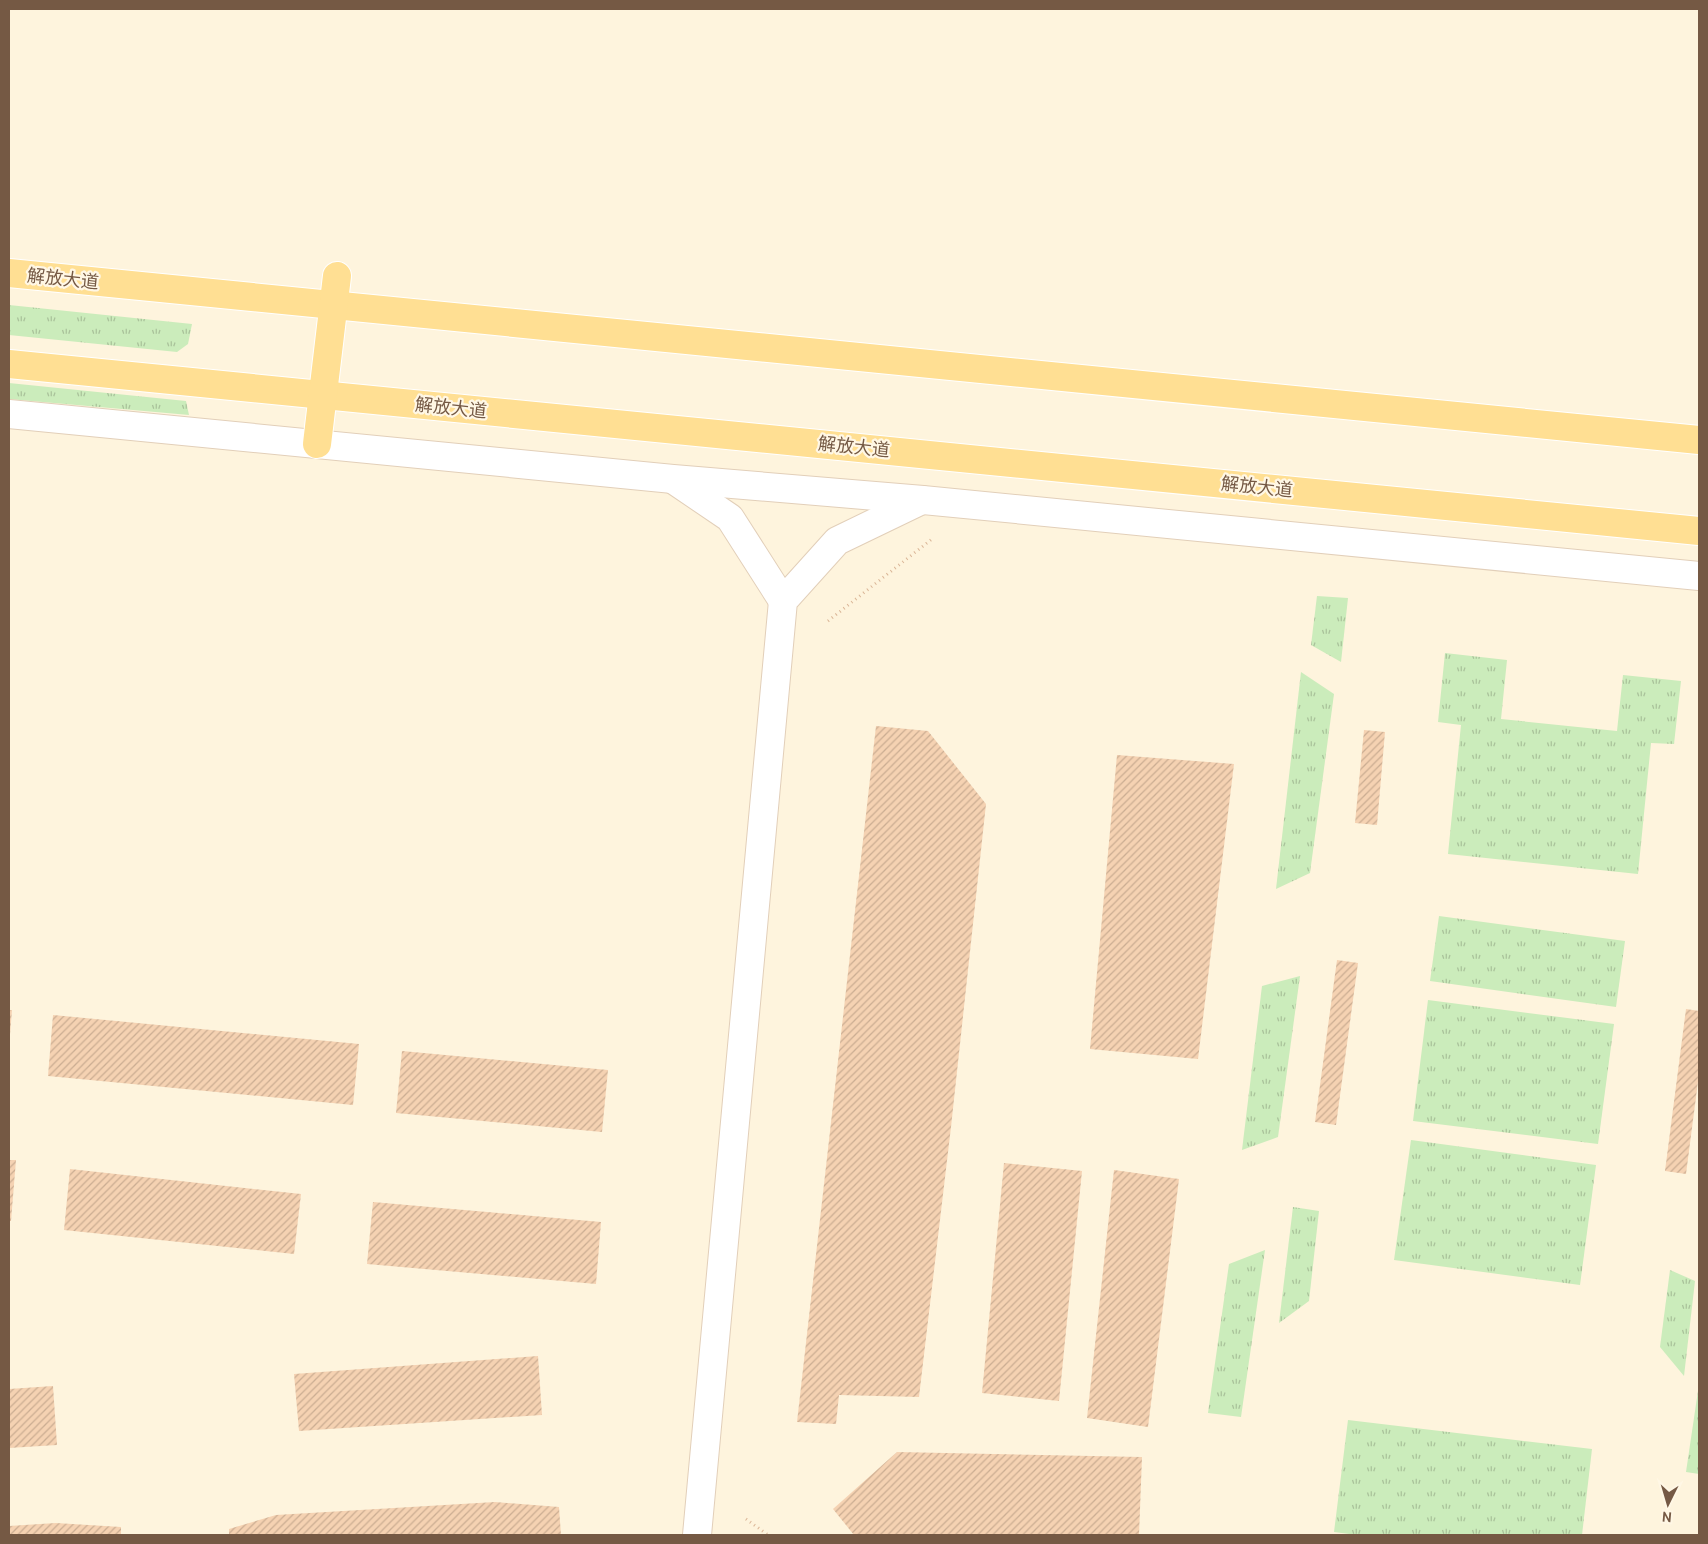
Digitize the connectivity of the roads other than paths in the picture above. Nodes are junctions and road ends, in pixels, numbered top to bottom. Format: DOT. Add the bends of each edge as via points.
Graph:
graph roads {
  1 [pos="9,274"];
  2 [pos="337,276"];
  3 [pos="334,306"];
  4 [pos="9,364"];
  5 [pos="323,395"];
  6 [pos="9,414"];
  7 [pos="1699,440"];
  8 [pos="317,444"];
  9 [pos="673,479"];
  10 [pos="923,500"];
  11 [pos="1699,531"];
  12 [pos="1699,576"];
  13 [pos="783,601"];
  14 [pos="697,1535"];
  1 -- 3 [label="main road, 解放大道"];
  2 -- 3 [label="main road"];
  3 -- 5 [label="main road"];
  3 -- 7 [label="main road, 解放大道"];
  4 -- 5 [label="main road, 解放大道"];
  5 -- 8 [label="main road"];
  5 -- 11 [label="main road, 解放大道"];
  6 -- 8 [label="street"];
  8 -- 9 [label="street"];
  9 -- 10 [label="street"];
  9 -- 13 [label="street" via="730,518"];
  10 -- 12 [label="street"];
  10 -- 13 [label="street" via="836,541"];
  13 -- 14 [label="street"];
}
